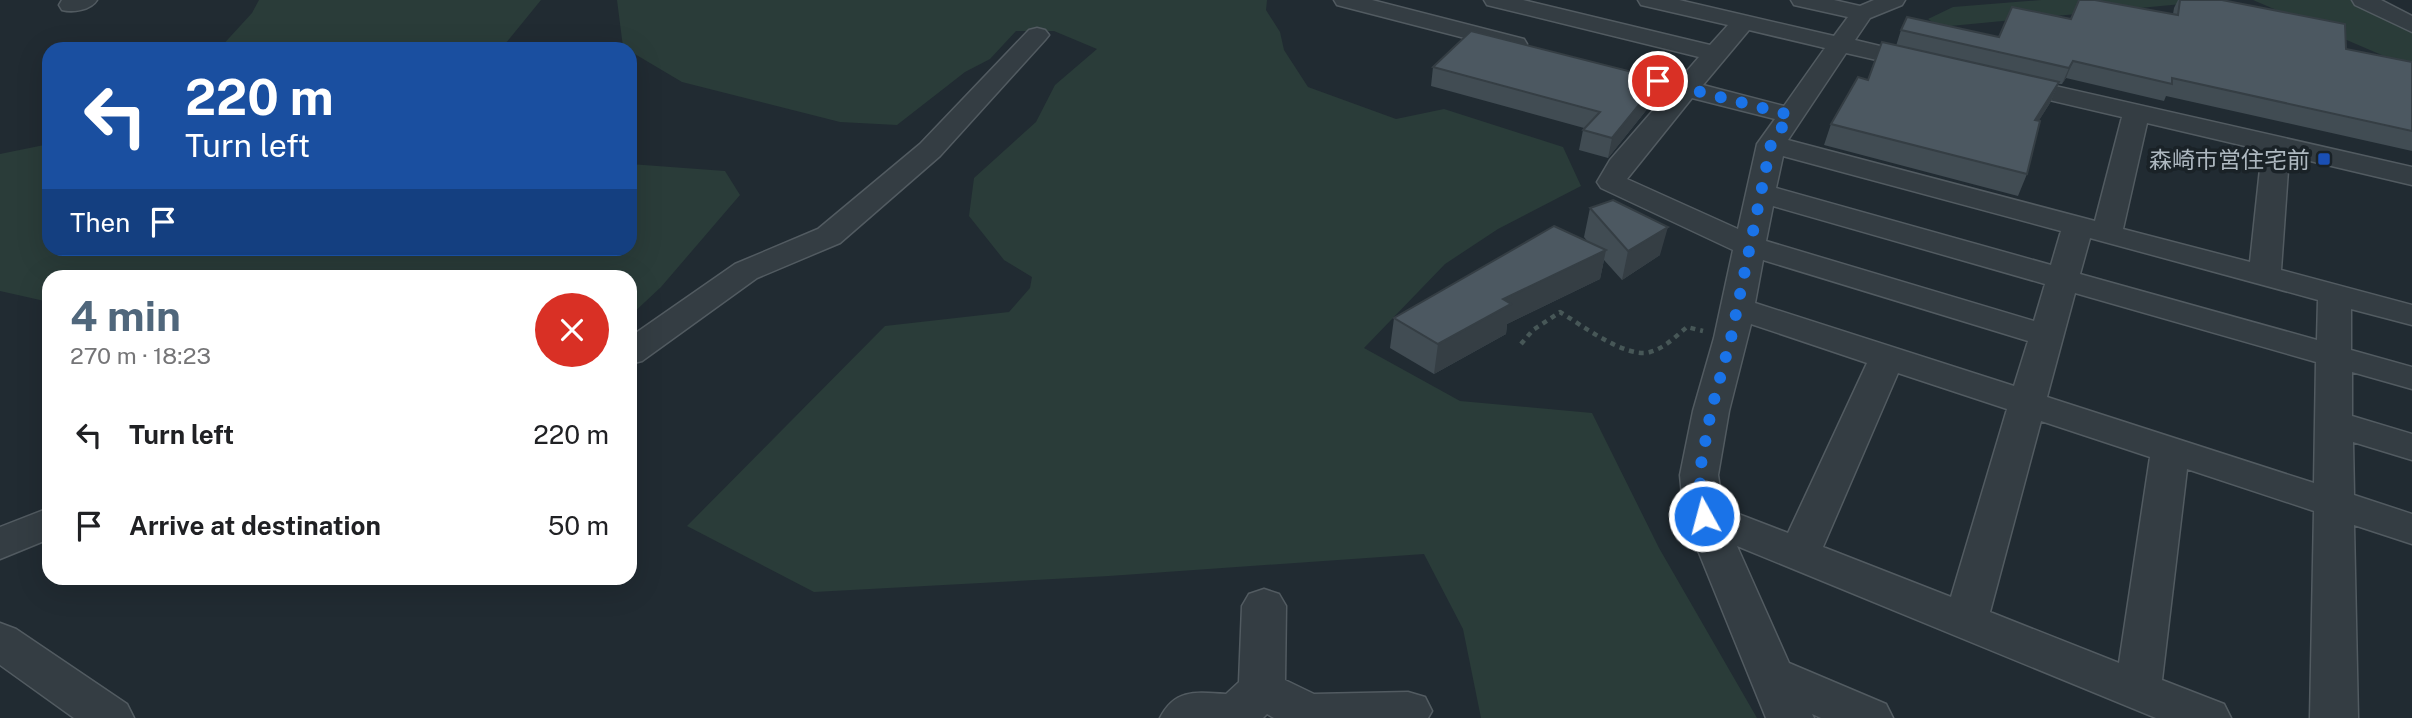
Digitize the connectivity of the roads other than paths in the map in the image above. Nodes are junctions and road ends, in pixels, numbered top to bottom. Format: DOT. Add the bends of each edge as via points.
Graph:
graph roads {
  1 [pos="1345,0"];
  2 [pos="1495,0"];
  3 [pos="1649,0"];
  4 [pos="1801,0"];
  5 [pos="1894,0"];
  6 [pos="2367,2"];
  7 [pos="2412,4"];
  8 [pos="1862,13"];
  9 [pos="1743,22"];
  10 [pos="2412,25"];
  11 [pos="1037,35"];
  12 [pos="1838,44"];
  13 [pos="1541,51"];
  14 [pos="1714,54"];
  15 [pos="1947,69"];
  16 [pos="1645,78"];
  17 [pos="1987,78"];
  18 [pos="1684,88"];
  19 [pos="2136,113"];
  20 [pos="1790,115"];
  21 [pos="1771,144"];
  22 [pos="2276,145"];
  23 [pos="2412,180"];
  24 [pos="1760,193"];
  25 [pos="2092,229"];
  26 [pos="1749,246"];
  27 [pos="2265,276"];
  28 [pos="2062,278"];
  29 [pos="2334,294"];
  30 [pos="2412,315"];
  31 [pos="1734,323"];
  32 [pos="2046,336"];
  33 [pos="637,348"];
  34 [pos="2334,356"];
  35 [pos="1887,357"];
  36 [pos="2412,378"];
  37 [pos="2026,403"];
  38 [pos="2334,423"];
  39 [pos="2412,447"];
  40 [pos="2170,450"];
  41 [pos="2334,503"];
  42 [pos="1704,516"];
  43 [pos="42,525"];
  44 [pos="2412,528"];
  45 [pos="0,544"];
  46 [pos="1800,553"];
  47 [pos="1264,606"];
  48 [pos="1966,620"];
  49 [pos="0,641"];
  50 [pos="1771,675"];
  51 [pos="1262,690"];
  52 [pos="2138,691"];
  53 [pos="1408,711"];
  54 [pos="110,718"];
  55 [pos="1184,718"];
  56 [pos="1790,718"];
  57 [pos="1868,718"];
  58 [pos="2207,718"];
  59 [pos="2334,718"];
  1 -- 13 [label="street"];
  2 -- 14 [label="street"];
  3 -- 9 [label="street"];
  4 -- 8 [label="street"];
  5 -- 8 [label="street"];
  6 -- 7 [label="street"];
  6 -- 10 [label="street"];
  8 -- 12 [label="street"];
  9 -- 12 [label="street"];
  9 -- 14 [label="street"];
  11 -- 33 [label="street" via="930,150 829,236 746,271"];
  12 -- 15 [label="street"];
  12 -- 20 [label="street"];
  14 -- 18 [label="street"];
  16 -- 18 [label="street"];
  17 -- 19 [label="street"];
  18 -- 20 [label="street"];
  18 -- 26 [label="street" via="1611,182"];
  19 -- 22 [label="street"];
  19 -- 25 [label="street"];
  20 -- 21 [label="street"];
  21 -- 24 [label="street"];
  21 -- 25 [label="street"];
  22 -- 23 [label="street"];
  22 -- 27 [label="street"];
  24 -- 26 [label="street"];
  24 -- 28 [label="street"];
  25 -- 27 [label="street"];
  25 -- 28 [label="street"];
  26 -- 31 [label="street"];
  26 -- 32 [label="street"];
  27 -- 29 [label="street"];
  28 -- 32 [label="street"];
  28 -- 34 [label="street"];
  29 -- 30 [label="street"];
  29 -- 34 [label="street"];
  31 -- 35 [label="street"];
  31 -- 42 [label="street" via="1699,475"];
  32 -- 37 [label="street"];
  34 -- 36 [label="street"];
  34 -- 38 [label="street"];
  35 -- 37 [label="street"];
  35 -- 46 [label="street"];
  37 -- 40 [label="street"];
  37 -- 48 [label="street"];
  38 -- 39 [label="street"];
  38 -- 41 [label="street"];
  40 -- 41 [label="street"];
  40 -- 52 [label="street"];
  41 -- 44 [label="street"];
  41 -- 59 [label="street"];
  42 -- 46 [label="street"];
  42 -- 50 [label="street"];
  43 -- 45 [label="street"];
  46 -- 48 [label="street"];
  47 -- 51 [label="street"];
  48 -- 52 [label="street"];
  49 -- 54 [label="street"];
  50 -- 56 [label="street"];
  50 -- 57 [label="street"];
  51 -- 53 [label="street" via="1309,714"];
  51 -- 55 [label="street" via="1236,714 1195,711"];
  52 -- 58 [label="street"];
}
